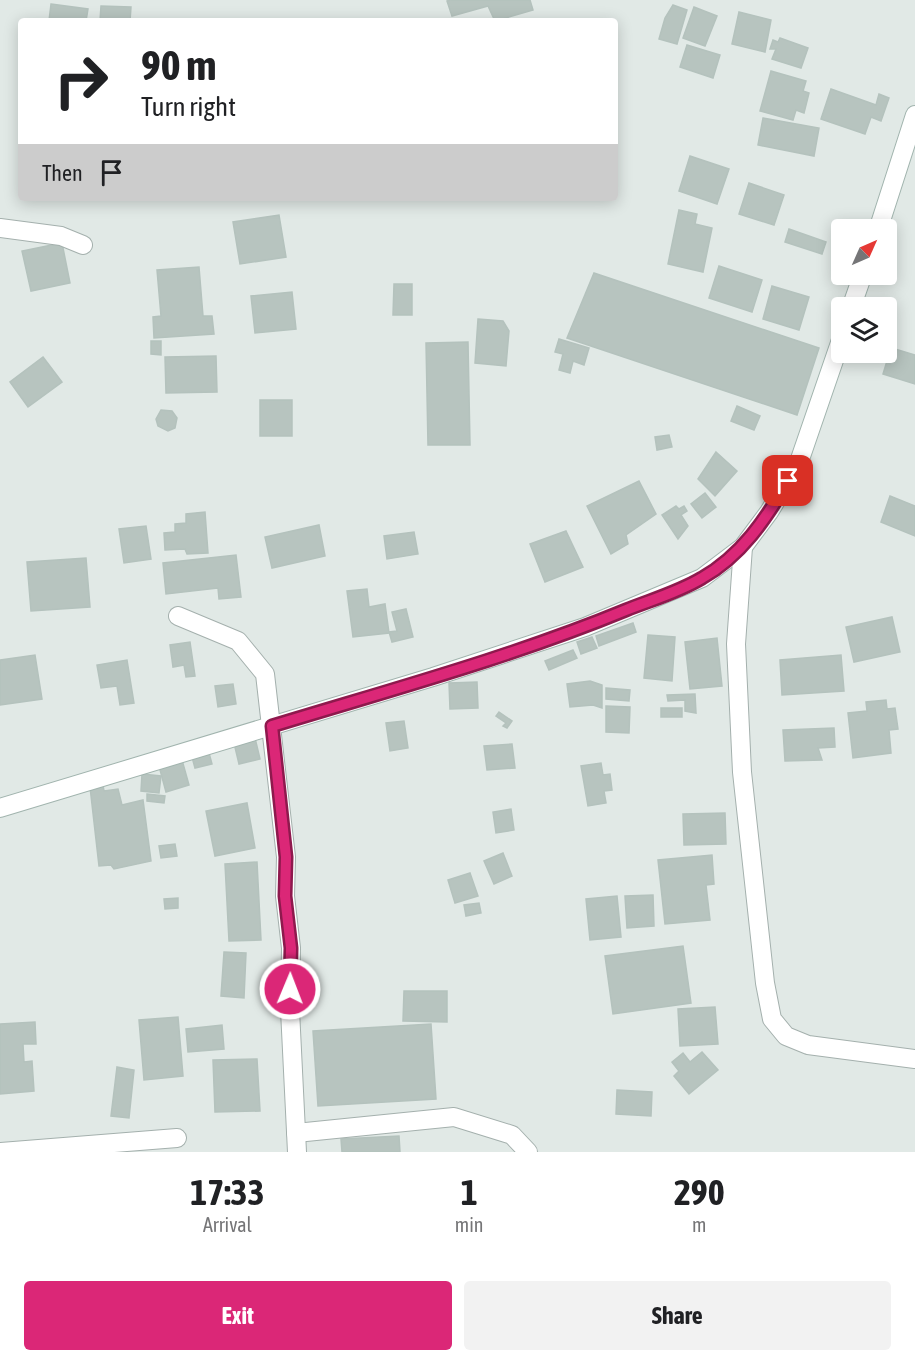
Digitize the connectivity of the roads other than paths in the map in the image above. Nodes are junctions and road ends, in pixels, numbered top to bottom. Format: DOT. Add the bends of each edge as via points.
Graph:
graph roads {
  1 [pos="915,115"];
  2 [pos="882,219"];
  3 [pos="0,228"];
  4 [pos="83,245"];
  5 [pos="833,363"];
  6 [pos="743,547"];
  7 [pos="178,616"];
  8 [pos="272,726"];
  9 [pos="0,808"];
  10 [pos="915,1059"];
  11 [pos="296,1133"];
  12 [pos="177,1138"];
  13 [pos="1,1152"];
  14 [pos="297,1152"];
  15 [pos="528,1152"];
  1 -- 2 [label="street"];
  3 -- 4 [label="street" via="61,236"];
  5 -- 6 [label="street" via="798,465"];
  6 -- 8 [label="street" via="702,578 585,627"];
  6 -- 10 [label="street" via="736,644 742,772 772,1019 786,1036 808,1045"];
  7 -- 8 [label="street" via="238,641 265,674"];
  8 -- 9 [label="street"];
  8 -- 11 [label="street" via="286,857"];
  11 -- 14 [label="street"];
  11 -- 15 [label="street" via="454,1117 512,1135"];
  12 -- 13 [label="street"];
}
